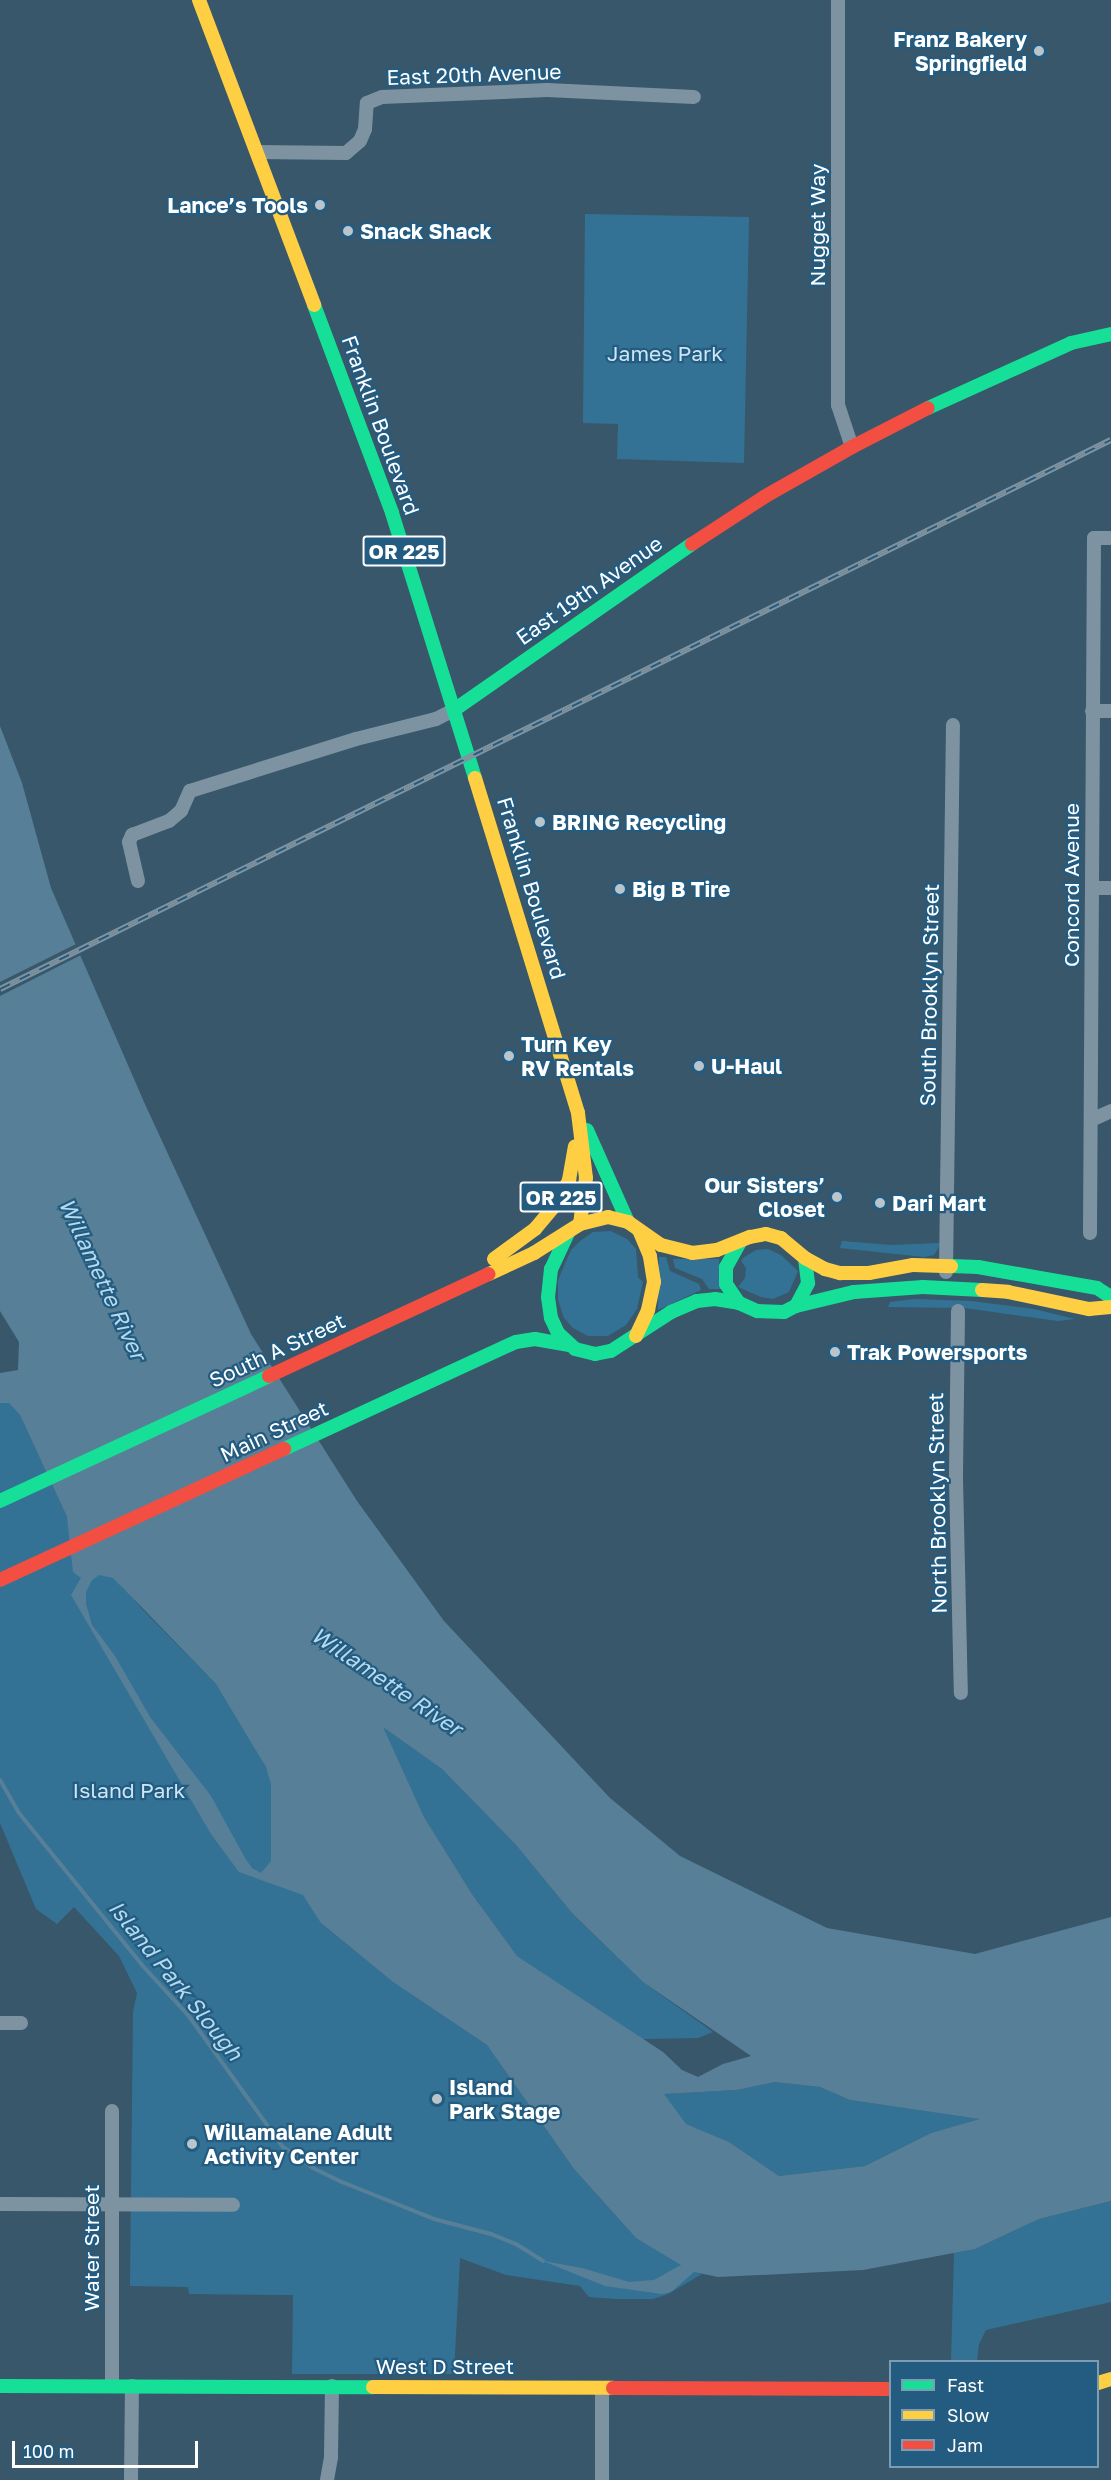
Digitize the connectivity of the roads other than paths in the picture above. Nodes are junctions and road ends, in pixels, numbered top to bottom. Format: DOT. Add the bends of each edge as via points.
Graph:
graph roads {
  1 [pos="199,0"];
  2 [pos="838,0"];
  3 [pos="694,97"];
  4 [pos="257,152"];
  5 [pos="1111,334"];
  6 [pos="852,447"];
  7 [pos="1111,538"];
  8 [pos="454,710"];
  9 [pos="1092,711"];
  10 [pos="1111,711"];
  11 [pos="953,725"];
  12 [pos="138,881"];
  13 [pos="1092,888"];
  14 [pos="1111,888"];
  15 [pos="1111,1110"];
  16 [pos="578,1113"];
  17 [pos="1091,1120"];
  18 [pos="628,1222"];
  19 [pos="574,1228"];
  20 [pos="640,1232"];
  21 [pos="1090,1233"];
  22 [pos="740,1242"];
  23 [pos="805,1258"];
  24 [pos="947,1264"];
  25 [pos="946,1287"];
  26 [pos="1111,1297"];
  27 [pos="435,1298"];
  28 [pos="739,1303"];
  29 [pos="796,1306"];
  30 [pos="1111,1307"];
  31 [pos="958,1311"];
  32 [pos="636,1336"];
  33 [pos="569,1345"];
  34 [pos="0,1501"];
  35 [pos="0,1581"];
  36 [pos="961,1694"];
  37 [pos="0,2023"];
  38 [pos="21,2023"];
  39 [pos="112,2110"];
  40 [pos="0,2204"];
  41 [pos="112,2204"];
  42 [pos="233,2205"];
  43 [pos="0,2386"];
  44 [pos="112,2386"];
  45 [pos="132,2386"];
  46 [pos="332,2386"];
  47 [pos="602,2388"];
  48 [pos="889,2389"];
  49 [pos="131,2480"];
  50 [pos="327,2480"];
  51 [pos="602,2480"];
  1 -- 4 [label="main road, Franklin Boulevard / OR 225"];
  2 -- 6 [label="street, Nugget Way" via="838,405"];
  3 -- 4 [label="street, East 20th Avenue" via="547,90 382,97 368,103 360,141 346,153"];
  4 -- 8 [label="main road, Franklin Boulevard / OR 225" via="392,513"];
  5 -- 6 [label="main road, East 19th Avenue" via="1054,350"];
  6 -- 8 [label="main road, East 19th Avenue" via="764,497 649,572"];
  7 -- 9 [label="street, Concord Avenue" via="1094,538"];
  8 -- 12 [label="street, East 19th Avenue" via="436,719 356,739 190,791 181,811 169,821 132,835 129,842"];
  8 -- 16 [label="main road, Franklin Boulevard / OR 225"];
  9 -- 10 [label="street"];
  9 -- 13 [label="street, Concord Avenue"];
  11 -- 24 [label="street, South Brooklyn Street"];
  13 -- 14 [label="street"];
  13 -- 17 [label="street, Concord Avenue"];
  15 -- 17 [label="street"];
  16 -- 18 [label="main road, Franklin Boulevard / OR 225"];
  16 -- 19 [label="main road, Franklin Boulevard / OR 225" via="586,1178"];
  16 -- 27 [label="main road, OR 225" via="569,1180 552,1210 514,1247"];
  17 -- 21 [label="street, Concord Avenue"];
  18 -- 19 [label="main road" via="597,1218"];
  18 -- 20 [label="main road, Franklin Boulevard"];
  19 -- 27 [label="main road, South A Street" via="534,1253"];
  19 -- 33 [label="main road, Franklin Boulevard" via="551,1269 548,1297 554,1326"];
  20 -- 22 [label="main road, Franklin Boulevard" via="661,1245 692,1253"];
  20 -- 32 [label="main road, Franklin Boulevard" via="650,1256 654,1282 648,1310"];
  22 -- 23 [label="main road, Franklin Boulevard" via="759,1235 774,1235"];
  22 -- 28 [label="main road" via="725,1276 728,1290"];
  23 -- 24 [label="main road, Franklin Boulevard" via="825,1269 849,1274"];
  23 -- 29 [label="main road" via="808,1283"];
  24 -- 25 [label="street, South Brooklyn Street"];
  24 -- 26 [label="main road, Franklin Boulevard" via="1098,1288"];
  25 -- 29 [label="main road" via="854,1292"];
  25 -- 30 [label="main road" via="1008,1292 1089,1309"];
  27 -- 34 [label="main road, South A Street"];
  28 -- 29 [label="main road" via="769,1313"];
  28 -- 32 [label="main road" via="715,1299 688,1304"];
  31 -- 36 [label="street, North Brooklyn Street" via="956,1479"];
  32 -- 33 [label="main road" via="603,1353 586,1353"];
  33 -- 35 [label="main road, Main Street" via="532,1339 516,1342"];
  37 -- 38 [label="street"];
  39 -- 41 [label="street, Water Street"];
  40 -- 41 [label="street"];
  41 -- 42 [label="street"];
  41 -- 44 [label="street, Water Street"];
  43 -- 44 [label="main road, West D Street"];
  44 -- 45 [label="main road, West D Street"];
  45 -- 46 [label="main road, West D Street"];
  45 -- 49 [label="street"];
  46 -- 47 [label="main road, West D Street"];
  46 -- 50 [label="street"];
  47 -- 48 [label="main road, West D Street"];
  47 -- 51 [label="street"];
}
